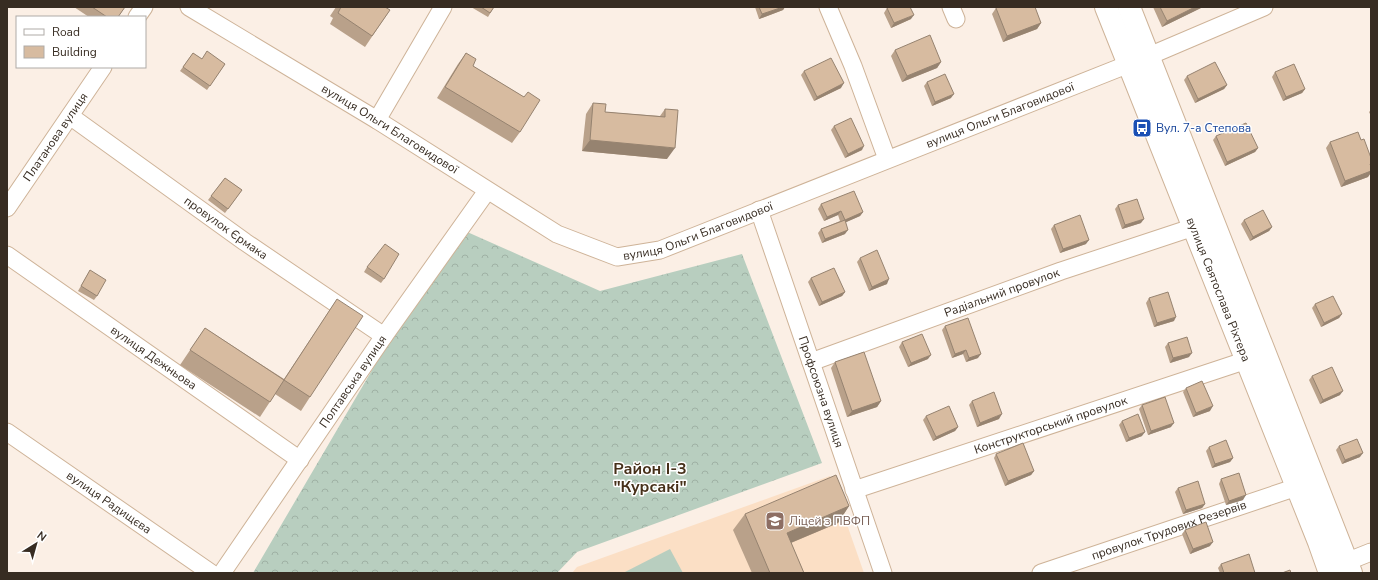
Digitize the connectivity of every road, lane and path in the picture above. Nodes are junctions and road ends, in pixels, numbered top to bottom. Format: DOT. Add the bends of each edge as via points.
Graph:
graph roads {
  1 [pos="144,7"];
  2 [pos="189,7"];
  3 [pos="443,7"];
  4 [pos="828,7"];
  5 [pos="1106,7"];
  6 [pos="1129,7"];
  7 [pos="1264,7"];
  8 [pos="138,16"];
  9 [pos="1139,60"];
  10 [pos="102,68"];
  11 [pos="70,116"];
  12 [pos="377,120"];
  13 [pos="887,159"];
  14 [pos="487,192"];
  15 [pos="7,208"];
  16 [pos="758,210"];
  17 [pos="1194,227"];
  18 [pos="7,255"];
  19 [pos="384,336"];
  20 [pos="1246,360"];
  21 [pos="810,362"];
  22 [pos="7,432"];
  23 [pos="300,460"];
  24 [pos="1297,487"];
  25 [pos="854,490"];
  26 [pos="1371,552"];
  27 [pos="1339,569"];
  28 [pos="211,573"];
  29 [pos="222,573"];
  30 [pos="883,573"];
  31 [pos="1041,573"];
  1 -- 8 [label="street"];
  2 -- 12 [label="street, вулиця Ольги Благовидової"];
  3 -- 12 [label="street"];
  4 -- 13 [label="street"];
  5 -- 9 [label="main road, вулиця Святослава Ріхтера"];
  6 -- 9 [label="main road, вулиця Святослава Ріхтера"];
  7 -- 9 [label="street, вулиця Ольги Благовидової"];
  9 -- 13 [label="street, вулиця Ольги Благовидової"];
  9 -- 17 [label="main road, вулиця Святослава Ріхтера"];
  9 -- 27 [label="main road, вулиця Святослава Ріхтера"];
  10 -- 11 [label="street, Платанова вулиця"];
  11 -- 15 [label="street, Платанова вулиця"];
  11 -- 19 [label="street, провулок Єрмака" via="245,242"];
  12 -- 14 [label="street, вулиця Ольги Благовидової"];
  13 -- 16 [label="street, вулиця Ольги Благовидової"];
  14 -- 16 [label="street, вулиця Ольги Благовидової" via="556,234 617,257 660,250"];
  14 -- 19 [label="street, Полтавська вулиця"];
  16 -- 21 [label="street, Профсоюзна вулиця"];
  17 -- 20 [label="main road, вулиця Святослава Ріхтера"];
  17 -- 21 [label="street, Радіальний провулок" via="1061,271"];
  18 -- 23 [label="street, вулиця Дежньова"];
  19 -- 23 [label="street, Полтавська вулиця"];
  20 -- 24 [label="main road, вулиця Святослава Ріхтера"];
  20 -- 25 [label="street, Конструкторський провулок"];
  21 -- 25 [label="street, Профсоюзна вулиця"];
  22 -- 28 [label="street, вулиця Радищєва"];
  23 -- 29 [label="street, Полтавська вулиця"];
  24 -- 27 [label="main road, вулиця Святослава Ріхтера"];
  24 -- 31 [label="street, провулок Трудових Резервів"];
  25 -- 30 [label="street, Профсоюзна вулиця"];
  26 -- 27 [label="street"];
}
